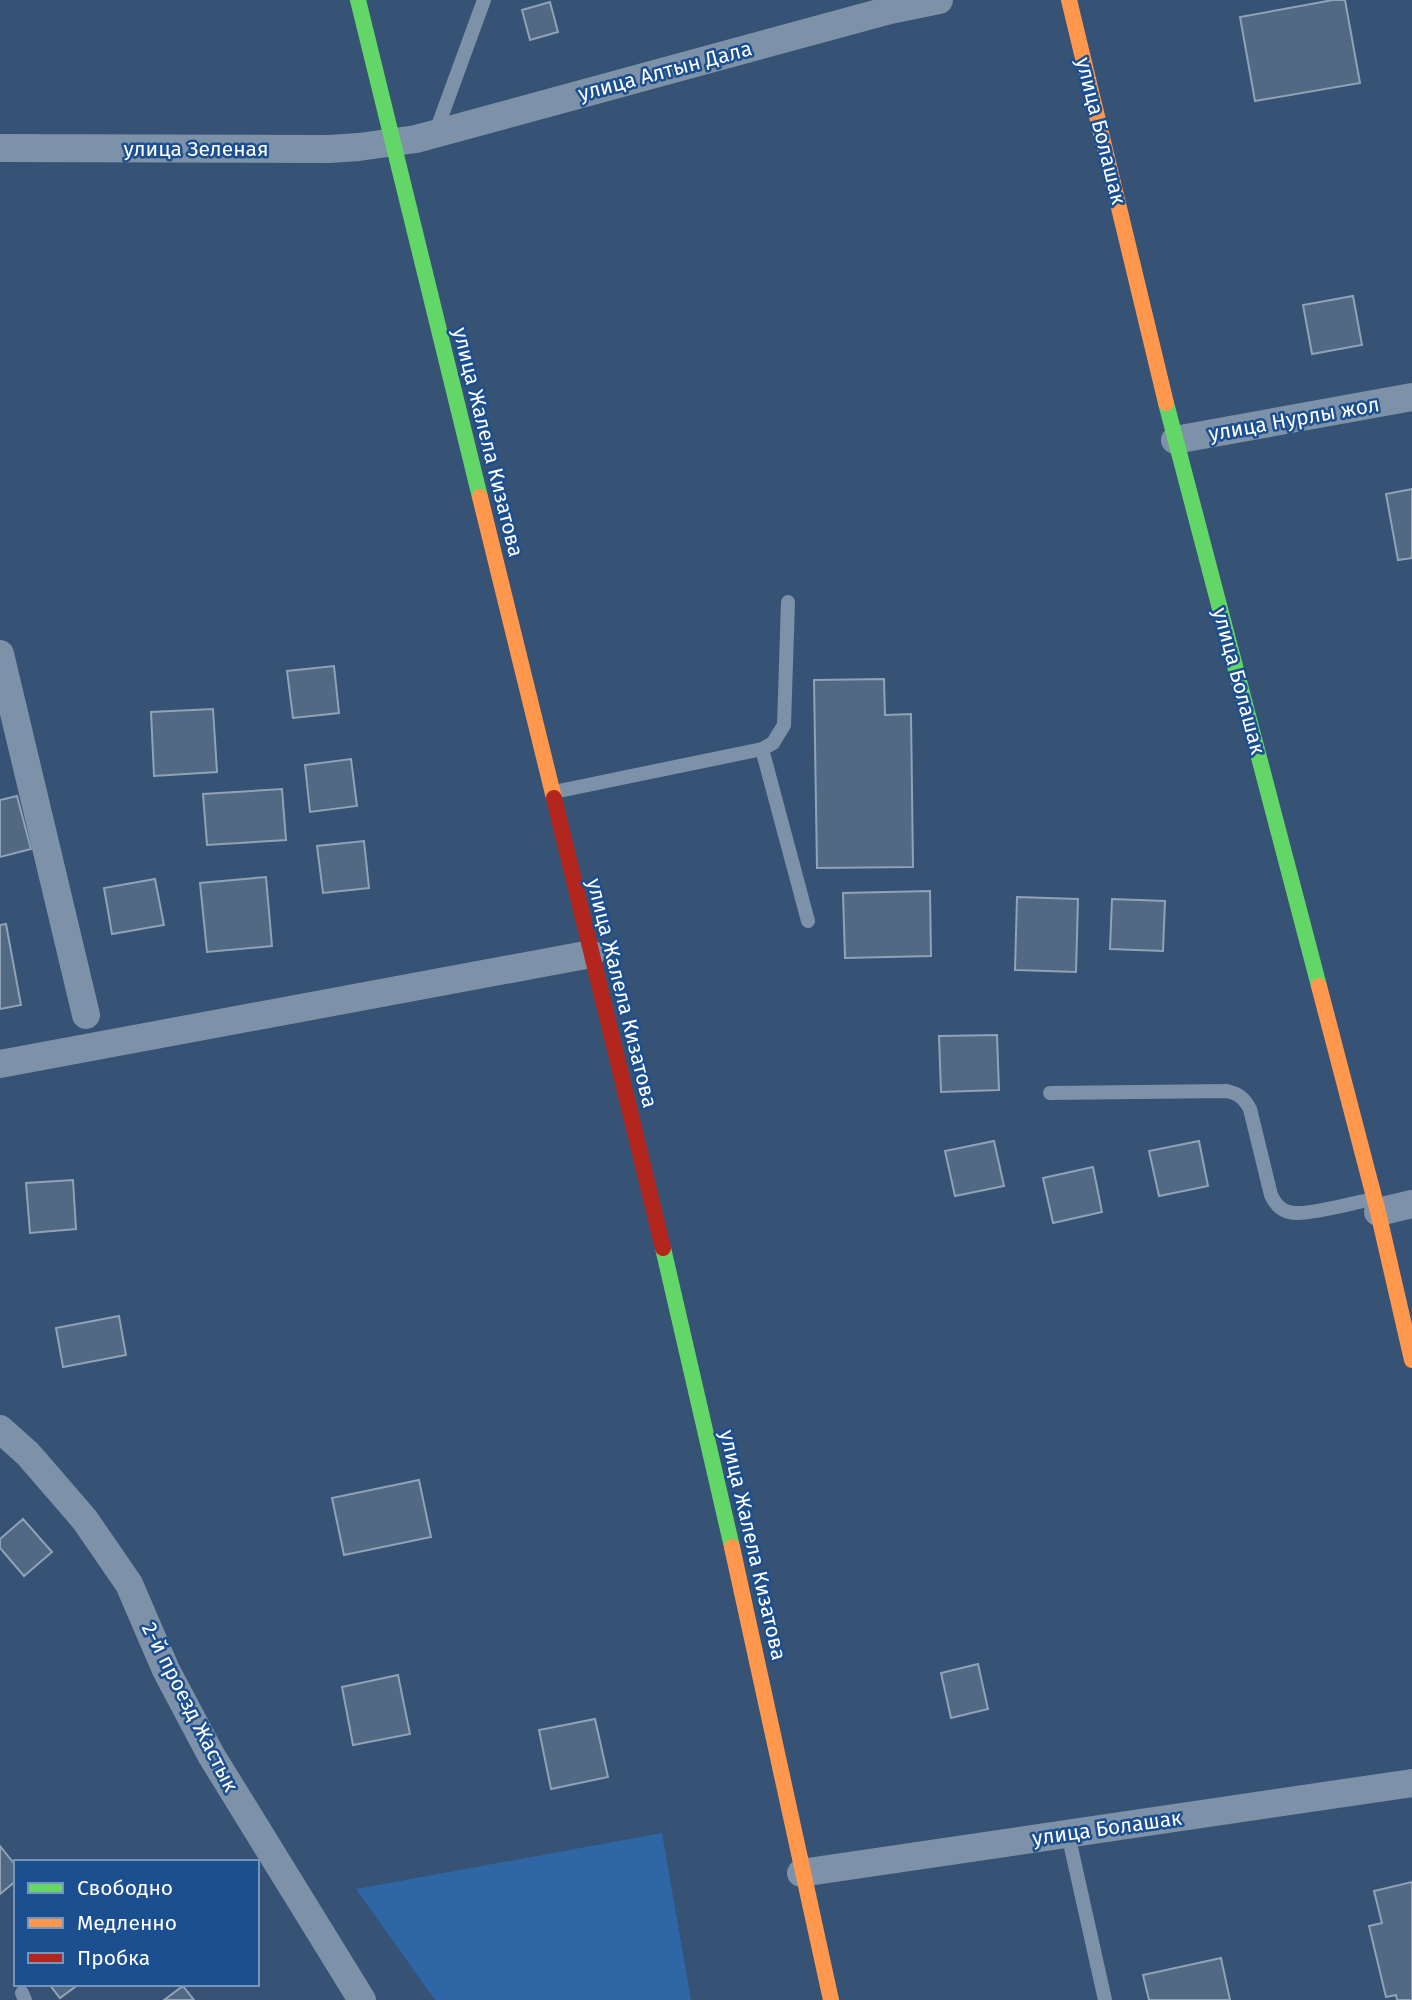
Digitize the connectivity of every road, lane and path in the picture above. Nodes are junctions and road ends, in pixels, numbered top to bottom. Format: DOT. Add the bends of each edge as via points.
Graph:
graph roads {
  1 [pos="358,0"];
  2 [pos="484,0"];
  3 [pos="939,0"];
  4 [pos="1069,0"];
  5 [pos="435,134"];
  6 [pos="392,142"];
  7 [pos="0,148"];
  8 [pos="1412,397"];
  9 [pos="1175,440"];
  10 [pos="788,602"];
  11 [pos="0,654"];
  12 [pos="762,749"];
  13 [pos="553,792"];
  14 [pos="808,920"];
  15 [pos="591,954"];
  16 [pos="86,1015"];
  17 [pos="0,1064"];
  18 [pos="1050,1093"];
  19 [pos="1412,1204"];
  20 [pos="1376,1206"];
  21 [pos="1412,1360"];
  22 [pos="0,1429"];
  23 [pos="1412,1783"];
  24 [pos="1068,1834"];
  25 [pos="802,1873"];
  26 [pos="362,2000"];
  27 [pos="831,2000"];
  28 [pos="1105,2000"];
  1 -- 6 [label="main road, улица Жалела Кизатова"];
  2 -- 5 [label="lane"];
  3 -- 5 [label="street, улица Алтын Дала"];
  4 -- 9 [label="main road, улица Болашак"];
  5 -- 6 [label="street, улица Алтын Дала"];
  6 -- 7 [label="street, улица Зеленая" via="329,149"];
  6 -- 13 [label="main road, улица Жалела Кизатова"];
  8 -- 9 [label="street, улица Нурлы жол"];
  9 -- 20 [label="main road, улица Болашак"];
  10 -- 12 [label="lane" via="785,725 773,743"];
  11 -- 16 [label="street"];
  12 -- 13 [label="lane"];
  12 -- 14 [label="lane"];
  13 -- 15 [label="main road, улица Жалела Кизатова"];
  15 -- 17 [label="street"];
  15 -- 25 [label="main road, улица Жалела Кизатова" via="700,1401"];
  18 -- 20 [label="lane" via="1237,1094 1250,1109 1271,1195 1281,1209 1297,1214"];
  19 -- 20 [label="street"];
  20 -- 21 [label="main road, улица Болашак"];
  22 -- 26 [label="street, 2-й проезд Жастык" via="85,1520 129,1584 166,1670 211,1755"];
  23 -- 24 [label="street, улица Болашак"];
  24 -- 25 [label="street, улица Болашак"];
  24 -- 28 [label="lane"];
  25 -- 27 [label="main road, улица Жалела Кизатова"];
}
